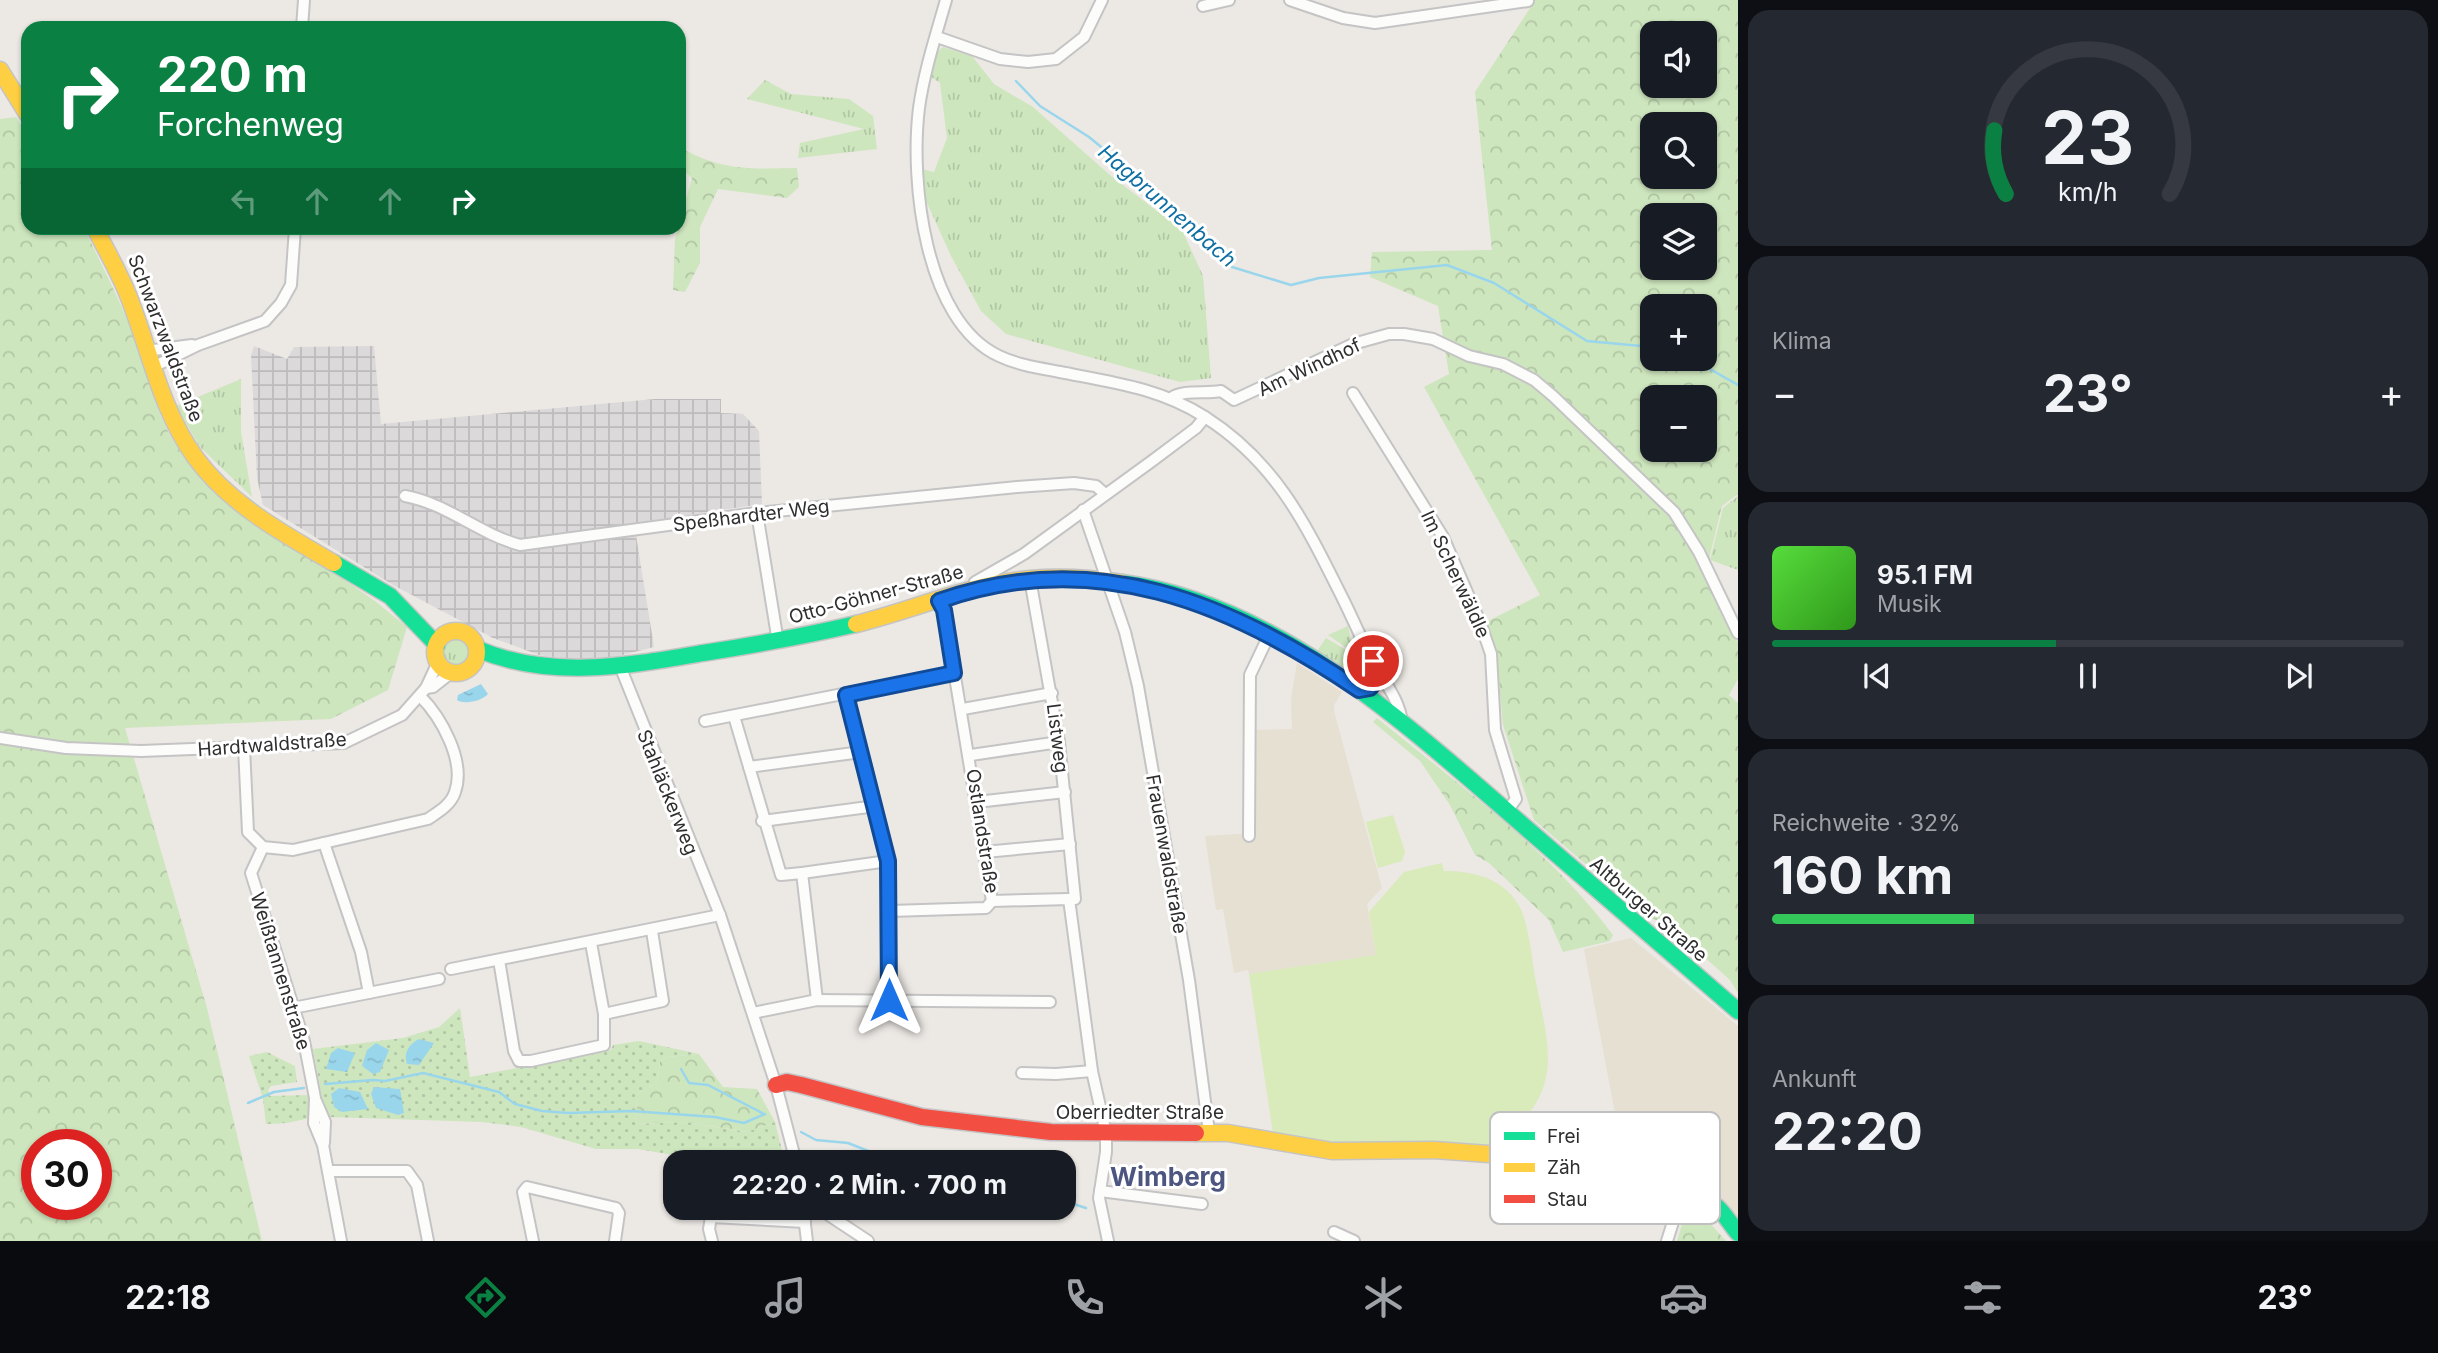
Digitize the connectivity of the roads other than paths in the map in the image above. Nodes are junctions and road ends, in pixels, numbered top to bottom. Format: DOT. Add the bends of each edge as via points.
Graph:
graph roads {
  1 [pos="304,0"];
  2 [pos="946,0"];
  3 [pos="1102,0"];
  4 [pos="1229,0"];
  5 [pos="1290,0"];
  6 [pos="1528,1"];
  7 [pos="1203,6"];
  8 [pos="302,21"];
  9 [pos="937,37"];
  10 [pos="0,70"];
  11 [pos="21,104"];
  12 [pos="98,235"];
  13 [pos="295,235"];
  14 [pos="198,345"];
  15 [pos="146,351"];
  16 [pos="151,368"];
  17 [pos="1353,393"];
  18 [pos="1171,398"];
  19 [pos="1205,417"];
  20 [pos="1105,494"];
  21 [pos="405,496"];
  22 [pos="1083,510"];
  23 [pos="757,513"];
  24 [pos="1030,579"];
  25 [pos="1105,580"];
  26 [pos="977,589"];
  27 [pos="939,601"];
  28 [pos="1738,633"];
  29 [pos="1269,635"];
  30 [pos="442,639"];
  31 [pos="778,642"];
  32 [pos="476,655"];
  33 [pos="1373,661"];
  34 [pos="438,662"];
  35 [pos="620,666"];
  36 [pos="452,672"];
  37 [pos="954,673"];
  38 [pos="1381,674"];
  39 [pos="1359,690"];
  40 [pos="423,692"];
  41 [pos="1052,693"];
  42 [pos="846,695"];
  43 [pos="963,709"];
  44 [pos="734,716"];
  45 [pos="705,721"];
  46 [pos="1402,722"];
  47 [pos="0,738"];
  48 [pos="1059,742"];
  49 [pos="244,747"];
  50 [pos="861,752"];
  51 [pos="971,755"];
  52 [pos="749,767"];
  53 [pos="1065,792"];
  54 [pos="977,802"];
  55 [pos="876,806"];
  56 [pos="1507,811"];
  57 [pos="762,821"];
  58 [pos="1249,836"];
  59 [pos="1534,836"];
  60 [pos="324,843"];
  61 [pos="1070,844"];
  62 [pos="263,847"];
  63 [pos="985,852"];
  64 [pos="888,861"];
  65 [pos="802,873"];
  66 [pos="1075,899"];
  67 [pos="992,901"];
  68 [pos="890,911"];
  69 [pos="720,915"];
  70 [pos="652,931"];
  71 [pos="592,943"];
  72 [pos="499,960"];
  73 [pos="451,969"];
  74 [pos="439,979"];
  75 [pos="369,993"];
  76 [pos="817,1000"];
  77 [pos="889,1000"];
  78 [pos="1050,1002"];
  79 [pos="293,1008"];
  80 [pos="1738,1011"];
  81 [pos="752,1013"];
  82 [pos="604,1014"];
  83 [pos="1092,1071"];
  84 [pos="1022,1073"];
  85 [pos="776,1085"];
  86 [pos="1209,1132"];
  87 [pos="1106,1133"];
  88 [pos="793,1150"];
  89 [pos="1490,1154"];
  90 [pos="328,1171"];
  91 [pos="1100,1191"];
  92 [pos="1202,1204"];
  93 [pos="1720,1211"];
  94 [pos="836,1220"];
  95 [pos="805,1222"];
  96 [pos="1672,1224"];
  97 [pos="1334,1232"];
  98 [pos="1738,1233"];
  99 [pos="341,1241"];
  100 [pos="428,1241"];
  101 [pos="533,1241"];
  102 [pos="615,1241"];
  103 [pos="712,1241"];
  104 [pos="807,1241"];
  105 [pos="868,1241"];
  106 [pos="1108,1241"];
  107 [pos="1354,1241"];
  108 [pos="1667,1241"];
  1 -- 8 [label="street"];
  2 -- 9 [label="street, Am Windhof"];
  3 -- 9 [label="street" via="1084,37 1056,59 1000,59"];
  4 -- 7 [label="street"];
  5 -- 6 [label="street" via="1343,18 1375,23"];
  9 -- 18 [label="street, Am Windhof" via="919,107 916,183 941,286 960,323 984,347 1011,361"];
  10 -- 11 [label="street"];
  12 -- 15 [label="street, Schwarzwaldstraße" via="128,294"];
  13 -- 14 [label="street" via="291,285 281,303 264,321"];
  14 -- 15 [label="street"];
  14 -- 16 [label="street"];
  15 -- 16 [label="street, Schwarzwaldstraße"];
  16 -- 30 [label="street, Schwarzwaldstraße" via="176,428 196,458 230,494 282,533 370,582"];
  17 -- 56 [label="street, Im Scherwäldle" via="1443,537 1486,636 1495,730 1516,799"];
  18 -- 19 [label="street, Am Windhof"];
  18 -- 28 [label="street, Am Windhof" via="1180,392 1221,391 1234,400 1353,344 1389,334 1433,339 1490,361 1534,380 1674,512"];
  19 -- 20 [label="street"];
  19 -- 33 [label="street, Am Windhof" via="1253,453 1288,497"];
  20 -- 22 [label="street"];
  20 -- 23 [label="street, Speßhardter Weg" via="1096,486 1074,483"];
  21 -- 23 [label="street, Speßhardter Weg" via="429,500 494,538 520,545"];
  22 -- 25 [label="street, Frauenwaldstraße"];
  22 -- 26 [label="street" via="1024,554 975,582"];
  23 -- 31 [label="street, Otto-Göhner-Straße"];
  24 -- 25 [label="street, Otto-Göhner-Straße"];
  24 -- 26 [label="street, Otto-Göhner-Straße"];
  24 -- 41 [label="street, Listweg"];
  25 -- 29 [label="street, Otto-Göhner-Straße" via="1185,598"];
  25 -- 86 [label="street, Frauenwaldstraße" via="1125,632 1138,686 1189,980"];
  26 -- 27 [label="street, Otto-Göhner-Straße"];
  27 -- 31 [label="street, Otto-Göhner-Straße"];
  27 -- 37 [label="street, Ostlandstraße"];
  29 -- 39 [label="street, Otto-Göhner-Straße"];
  29 -- 58 [label="street" via="1250,675"];
  30 -- 32 [label="street" via="467,634"];
  30 -- 34 [label="street"];
  31 -- 35 [label="street, Otto-Göhner-Straße"];
  32 -- 35 [label="street, Otto-Göhner-Straße" via="546,668"];
  32 -- 36 [label="street" via="468,669"];
  33 -- 38 [label="street, Am Windhof"];
  33 -- 39 [label="street"];
  34 -- 36 [label="street"];
  34 -- 40 [label="street, Hardtwaldstraße"];
  35 -- 69 [label="street, Stahläckerweg"];
  36 -- 40 [label="street, Hardtwaldstraße"];
  37 -- 42 [label="street"];
  37 -- 43 [label="street, Ostlandstraße"];
  38 -- 39 [label="street" via="1370,688"];
  38 -- 46 [label="street, Am Windhof" via="1400,708"];
  39 -- 46 [label="street, Otto-Göhner-Straße"];
  40 -- 49 [label="street, Hardtwaldstraße" via="402,715 344,743"];
  40 -- 60 [label="street" via="457,766 450,799 428,819"];
  41 -- 43 [label="street"];
  41 -- 48 [label="street, Listweg"];
  42 -- 44 [label="street"];
  42 -- 50 [label="street"];
  43 -- 51 [label="street, Ostlandstraße"];
  44 -- 45 [label="street"];
  44 -- 52 [label="street"];
  46 -- 56 [label="street, Otto-Göhner-Straße"];
  47 -- 49 [label="street, Hardtwaldstraße" via="66,748 141,751"];
  48 -- 51 [label="street"];
  48 -- 53 [label="street, Listweg"];
  49 -- 62 [label="street" via="248,832"];
  50 -- 52 [label="street"];
  50 -- 55 [label="street"];
  51 -- 54 [label="street, Ostlandstraße"];
  52 -- 57 [label="street"];
  53 -- 54 [label="street"];
  53 -- 61 [label="street, Listweg"];
  54 -- 63 [label="street, Ostlandstraße"];
  55 -- 57 [label="street"];
  55 -- 64 [label="street"];
  56 -- 59 [label="street, Otto-Göhner-Straße"];
  57 -- 65 [label="street" via="781,878"];
  59 -- 80 [label="street, Altburger Straße"];
  60 -- 62 [label="street" via="293,850"];
  60 -- 75 [label="street" via="361,952"];
  61 -- 63 [label="street"];
  61 -- 66 [label="street, Listweg"];
  62 -- 79 [label="street, Weißtannenstraße" via="251,873"];
  63 -- 67 [label="street, Ostlandstraße"];
  64 -- 65 [label="street"];
  64 -- 68 [label="street"];
  65 -- 76 [label="street"];
  67 -- 68 [label="street" via="986,908"];
  67 -- 83 [label="street, Ostlandstraße" via="1069,899"];
  68 -- 77 [label="street"];
  69 -- 70 [label="street"];
  69 -- 81 [label="street, Stahläckerweg"];
  70 -- 71 [label="street"];
  70 -- 82 [label="street" via="663,1001"];
  71 -- 72 [label="street"];
  71 -- 82 [label="street"];
  72 -- 73 [label="street"];
  72 -- 82 [label="street" via="519,1061 604,1045"];
  74 -- 75 [label="street"];
  75 -- 79 [label="street"];
  76 -- 77 [label="street"];
  76 -- 81 [label="street"];
  77 -- 78 [label="street"];
  79 -- 90 [label="street, Weißtannenstraße" via="325,1122"];
  81 -- 85 [label="street, Stahläckerweg"];
  83 -- 84 [label="street"];
  83 -- 87 [label="street, Ostlandstraße"];
  85 -- 87 [label="street, Oberriedter Straße" via="787,1082 922,1117 970,1124"];
  85 -- 88 [label="street, Stahläckerweg"];
  86 -- 87 [label="street, Oberriedter Straße"];
  86 -- 89 [label="street, Oberriedter Straße" via="1332,1151"];
  87 -- 91 [label="street, Ostlandstraße"];
  90 -- 99 [label="street, Weißtannenstraße"];
  90 -- 100 [label="street" via="407,1171 417,1185"];
  91 -- 92 [label="street"];
  91 -- 106 [label="street, Ostlandstraße" via="1099,1209"];
  93 -- 98 [label="street, Oberriedter Straße"];
  94 -- 105 [label="street"];
  95 -- 103 [label="street" via="711,1217"];
  95 -- 104 [label="street"];
  96 -- 108 [label="street"];
  97 -- 107 [label="street"];
  101 -- 102 [label="street" via="523,1192 527,1187 616,1208"];
}
